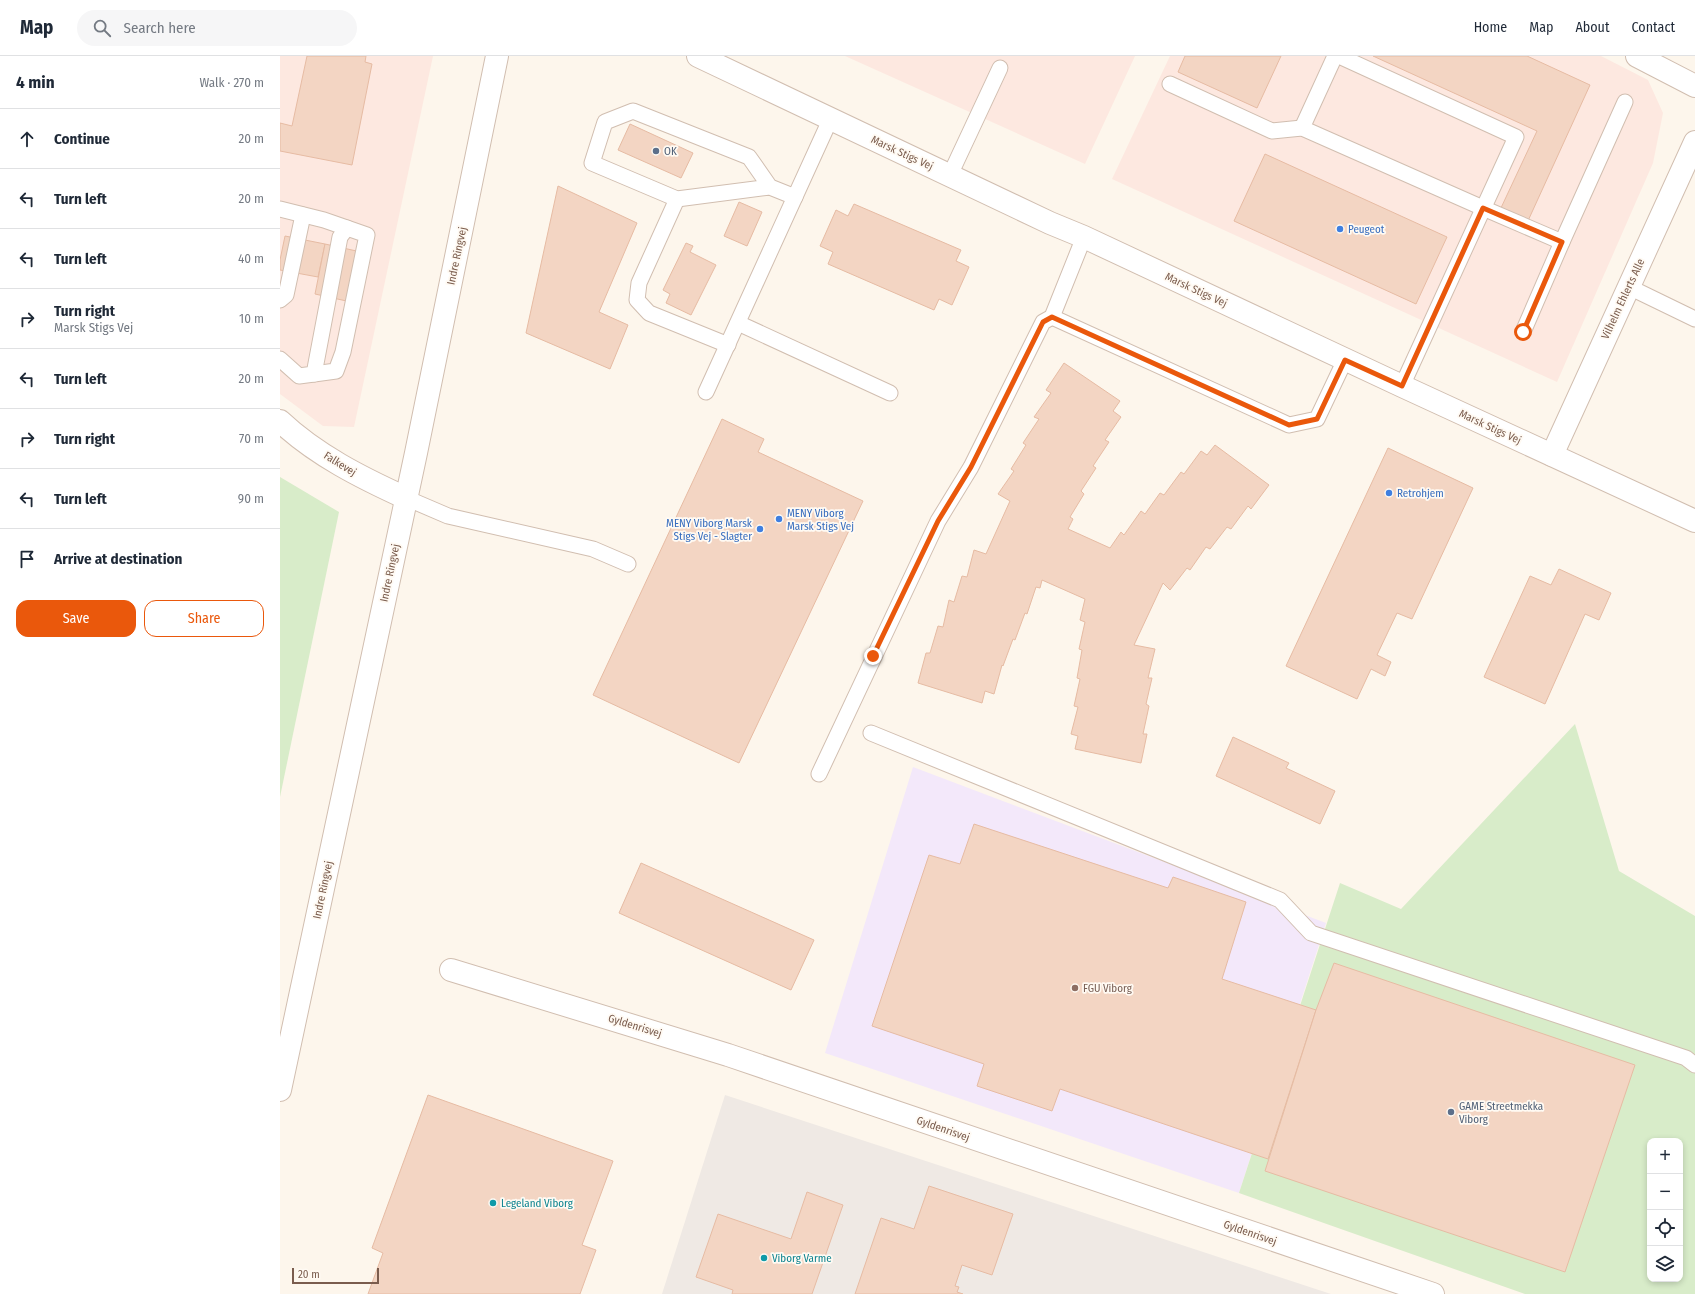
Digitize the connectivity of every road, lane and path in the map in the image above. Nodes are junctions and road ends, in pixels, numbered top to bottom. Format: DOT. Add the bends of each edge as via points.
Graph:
graph roads {
  1 [pos="497,56"];
  2 [pos="698,56"];
  3 [pos="1335,56"];
  4 [pos="1339,56"];
  5 [pos="1649,59"];
  6 [pos="1000,68"];
  7 [pos="1170,84"];
  8 [pos="1695,86"];
  9 [pos="1625,102"];
  10 [pos="830,120"];
  11 [pos="1302,128"];
  12 [pos="1695,142"];
  13 [pos="950,175"];
  14 [pos="770,187"];
  15 [pos="795,197"];
  16 [pos="677,199"];
  17 [pos="1483,208"];
  18 [pos="280,209"];
  19 [pos="303,215"];
  20 [pos="347,228"];
  21 [pos="1084,237"];
  22 [pos="1562,242"];
  23 [pos="1629,287"];
  24 [pos="280,300"];
  25 [pos="1052,317"];
  26 [pos="1695,320"];
  27 [pos="738,323"];
  28 [pos="1523,332"];
  29 [pos="728,345"];
  30 [pos="280,359"];
  31 [pos="1345,360"];
  32 [pos="314,374"];
  33 [pos="1402,386"];
  34 [pos="706,392"];
  35 [pos="890,393"];
  36 [pos="280,421"];
  37 [pos="1552,455"];
  38 [pos="406,498"];
  39 [pos="1695,521"];
  40 [pos="628,564"];
  41 [pos="871,734"];
  42 [pos="818,774"];
  43 [pos="450,970"];
  44 [pos="1695,1065"];
  45 [pos="280,1090"];
  46 [pos="1433,1294"];
  1 -- 38 [label="street, Indre Ringvej"];
  2 -- 10 [label="street, Marsk Stigs Vej"];
  3 -- 11 [label="lane"];
  4 -- 17 [label="lane" via="1516,137"];
  5 -- 8 [label="street"];
  6 -- 13 [label="lane"];
  7 -- 11 [label="lane" via="1272,131"];
  9 -- 22 [label="lane"];
  10 -- 13 [label="street, Marsk Stigs Vej"];
  10 -- 15 [label="lane"];
  11 -- 17 [label="lane"];
  12 -- 23 [label="street, Vilhelm Ehlerts Alle"];
  13 -- 21 [label="street, Marsk Stigs Vej"];
  14 -- 15 [label="lane"];
  14 -- 16 [label="lane"];
  14 -- 16 [label="lane" via="749,158 633,111 605,122 592,163"];
  15 -- 27 [label="lane"];
  16 -- 29 [label="lane" via="639,283 637,300 649,313"];
  17 -- 22 [label="lane"];
  17 -- 33 [label="lane"];
  18 -- 19 [label="lane"];
  19 -- 20 [label="lane"];
  19 -- 24 [label="lane" via="286,295"];
  20 -- 32 [label="lane" via="340,237"];
  20 -- 32 [label="lane" via="367,235 343,352 336,371"];
  21 -- 25 [label="lane"];
  21 -- 31 [label="street, Marsk Stigs Vej"];
  22 -- 28 [label="lane"];
  23 -- 26 [label="lane"];
  23 -- 37 [label="street, Vilhelm Ehlerts Alle"];
  25 -- 31 [label="lane" via="1289,425 1317,419"];
  25 -- 42 [label="lane" via="1043,322 971,467 938,521"];
  27 -- 29 [label="lane"];
  27 -- 35 [label="lane"];
  29 -- 34 [label="lane"];
  30 -- 32 [label="lane" via="299,376"];
  31 -- 33 [label="street, Marsk Stigs Vej"];
  33 -- 37 [label="street, Marsk Stigs Vej"];
  36 -- 38 [label="street, Falkevej" via="336,462 368,481"];
  37 -- 39 [label="street, Marsk Stigs Vej"];
  38 -- 40 [label="lane" via="448,516 593,549"];
  38 -- 45 [label="street, Indre Ringvej"];
  41 -- 44 [label="lane" via="1280,900 1311,933 1686,1058"];
  43 -- 46 [label="street, Gyldenrisvej" via="728,1055"];
}
